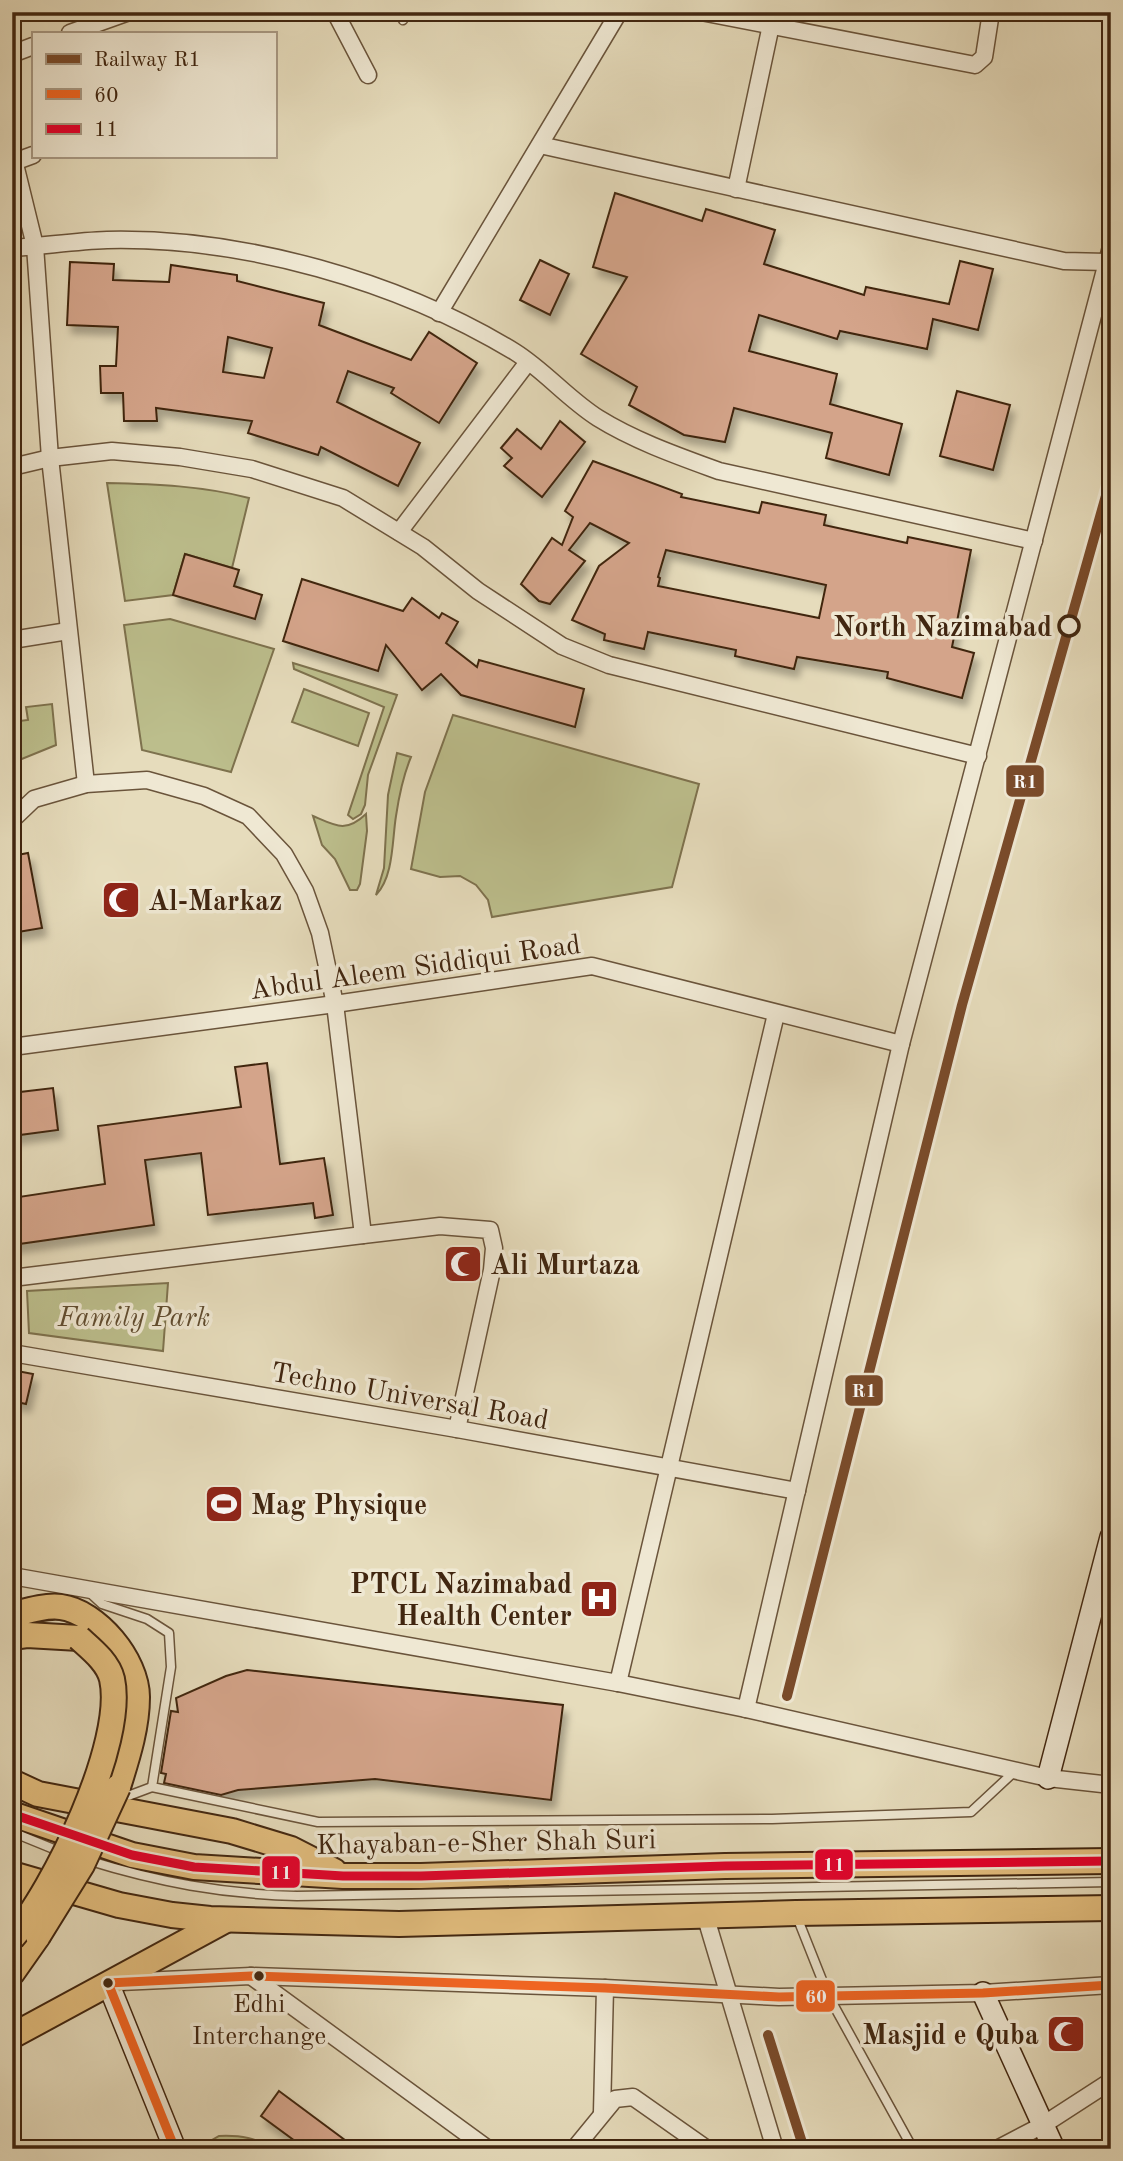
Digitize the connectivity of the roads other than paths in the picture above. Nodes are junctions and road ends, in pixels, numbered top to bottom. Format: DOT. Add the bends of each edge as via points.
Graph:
graph roads {
  1 [pos="129,12"];
  2 [pos="335,12"];
  3 [pos="619,12"];
  4 [pos="701,12"];
  5 [pos="991,12"];
  6 [pos="771,25"];
  7 [pos="73,32"];
  8 [pos="32,46"];
  9 [pos="12,54"];
  10 [pos="368,75"];
  11 [pos="540,145"];
  12 [pos="32,155"];
  13 [pos="13,157"];
  14 [pos="736,189"];
  15 [pos="34,246"];
  16 [pos="12,248"];
  17 [pos="1109,255"];
  18 [pos="439,313"];
  19 [pos="528,362"];
  20 [pos="50,458"];
  21 [pos="12,467"];
  22 [pos="398,532"];
  23 [pos="1034,541"];
  24 [pos="68,631"];
  25 [pos="12,640"];
  26 [pos="978,756"];
  27 [pos="86,784"];
  28 [pos="12,820"];
  29 [pos="335,1004"];
  30 [pos="776,1014"];
  31 [pos="901,1044"];
  32 [pos="12,1047"];
  33 [pos="363,1235"];
  34 [pos="12,1278"];
  35 [pos="12,1353"];
  36 [pos="457,1429"];
  37 [pos="669,1467"];
  38 [pos="797,1491"];
  39 [pos="1111,1537"];
  40 [pos="12,1576"];
  41 [pos="85,1589"];
  42 [pos="24,1612"];
  43 [pos="12,1637"];
  44 [pos="618,1683"];
  45 [pos="746,1709"];
  46 [pos="1015,1771"];
  47 [pos="1048,1778"];
  48 [pos="12,1782"];
  49 [pos="1111,1785"];
  50 [pos="152,1787"];
  51 [pos="100,1806"];
  52 [pos="12,1814"];
  53 [pos="12,1832"];
  54 [pos="1111,1861"];
  55 [pos="12,1874"];
  56 [pos="343,1876"];
  57 [pos="1111,1882"];
  58 [pos="89,1897"];
  59 [pos="12,1898"];
  60 [pos="1111,1908"];
  61 [pos="796,1913"];
  62 [pos="705,1915"];
  63 [pos="227,1919"];
  64 [pos="38,1936"];
  65 [pos="12,1938"];
  66 [pos="12,1963"];
  67 [pos="12,1973"];
  68 [pos="251,1976"];
  69 [pos="108,1983"];
  70 [pos="1111,1985"];
  71 [pos="605,1988"];
  72 [pos="983,1993"];
  73 [pos="828,1995"];
  74 [pos="729,1996"];
  75 [pos="12,2036"];
  76 [pos="1111,2081"];
  77 [pos="602,2113"];
  78 [pos="1043,2125"];
  79 [pos="175,2149"];
  80 [pos="488,2149"];
  81 [pos="574,2149"];
  82 [pos="707,2149"];
  83 [pos="775,2149"];
  84 [pos="912,2149"];
  85 [pos="997,2149"];
  86 [pos="1054,2149"];
  1 -- 7 [label="street"];
  2 -- 10 [label="street"];
  3 -- 11 [label="street"];
  4 -- 6 [label="street"];
  5 -- 6 [label="street" via="984,57 975,65"];
  6 -- 14 [label="street"];
  8 -- 9 [label="street"];
  11 -- 14 [label="street"];
  11 -- 18 [label="street"];
  12 -- 13 [label="street"];
  13 -- 15 [label="street"];
  14 -- 17 [label="street" via="1065,261"];
  15 -- 16 [label="street"];
  15 -- 18 [label="street" via="107,240 206,244 275,256"];
  15 -- 20 [label="street"];
  17 -- 23 [label="street"];
  18 -- 19 [label="street"];
  19 -- 22 [label="street"];
  19 -- 23 [label="street" via="597,417 640,440 719,471"];
  20 -- 21 [label="street"];
  20 -- 22 [label="street" via="112,451 252,469 343,498"];
  20 -- 24 [label="street"];
  22 -- 26 [label="street" via="562,646 609,665"];
  23 -- 26 [label="street"];
  24 -- 25 [label="street"];
  24 -- 27 [label="street"];
  26 -- 31 [label="street"];
  27 -- 28 [label="street" via="34,799"];
  27 -- 29 [label="street" via="148,780 204,796 248,816 284,854 305,891 320,933"];
  29 -- 30 [label="street, Abdul Aleem Siddiqui Road" via="592,966"];
  29 -- 32 [label="street, Abdul Aleem Siddiqui Road"];
  29 -- 33 [label="street"];
  30 -- 31 [label="street, Abdul Aleem Siddiqui Road"];
  30 -- 37 [label="street"];
  31 -- 38 [label="street"];
  33 -- 34 [label="street"];
  33 -- 36 [label="street" via="440,1226 490,1230 492,1270"];
  35 -- 36 [label="street, Techno Universal Road"];
  36 -- 37 [label="street, Techno Universal Road"];
  37 -- 38 [label="street, Techno Universal Road"];
  37 -- 44 [label="street"];
  38 -- 45 [label="street"];
  39 -- 47 [label="street"];
  40 -- 41 [label="street"];
  41 -- 44 [label="street"];
  41 -- 50 [label="lane" via="102,1604 147,1619 169,1633 171,1667"];
  42 -- 64 [label="main road, bridge" via="61,1607 107,1632 130,1668 137,1695 131,1743 118,1787 82,1865"];
  43 -- 65 [label="main road, bridge" via="79,1637 111,1675 115,1700 110,1734 90,1794 40,1901"];
  44 -- 45 [label="street"];
  45 -- 46 [label="street"];
  46 -- 47 [label="street"];
  46 -- 50 [label="lane" via="971,1812 772,1819 318,1822"];
  47 -- 49 [label="street"];
  48 -- 51 [label="main road" via="38,1794"];
  50 -- 51 [label="lane"];
  51 -- 56 [label="main road" via="232,1831 291,1849"];
  52 -- 56 [label="main road, Khayaban-e-Sher Shah Suri" via="132,1855 182,1865"];
  53 -- 57 [label="lane" via="140,1877 248,1895"];
  54 -- 56 [label="main road, Khayaban-e-Sher Shah Suri"];
  55 -- 58 [label="main road"];
  58 -- 59 [label="main road" via="45,1903"];
  58 -- 63 [label="main road" via="172,1915"];
  60 -- 61 [label="main road"];
  61 -- 62 [label="main road"];
  61 -- 73 [label="lane"];
  62 -- 63 [label="main road" via="399,1924"];
  62 -- 74 [label="street"];
  63 -- 69 [label="main road"];
  64 -- 66 [label="main road"];
  64 -- 67 [label="main road"];
  68 -- 69 [label="street"];
  68 -- 71 [label="street"];
  68 -- 80 [label="street"];
  69 -- 75 [label="main road"];
  69 -- 79 [label="street"];
  70 -- 72 [label="street"];
  71 -- 74 [label="street"];
  71 -- 77 [label="street"];
  72 -- 73 [label="street"];
  72 -- 78 [label="street"];
  73 -- 74 [label="street"];
  73 -- 84 [label="lane"];
  74 -- 83 [label="street"];
  76 -- 78 [label="street"];
  77 -- 81 [label="street"];
  77 -- 82 [label="street" via="615,2098 633,2097"];
  78 -- 85 [label="street"];
  78 -- 86 [label="street"];
}
